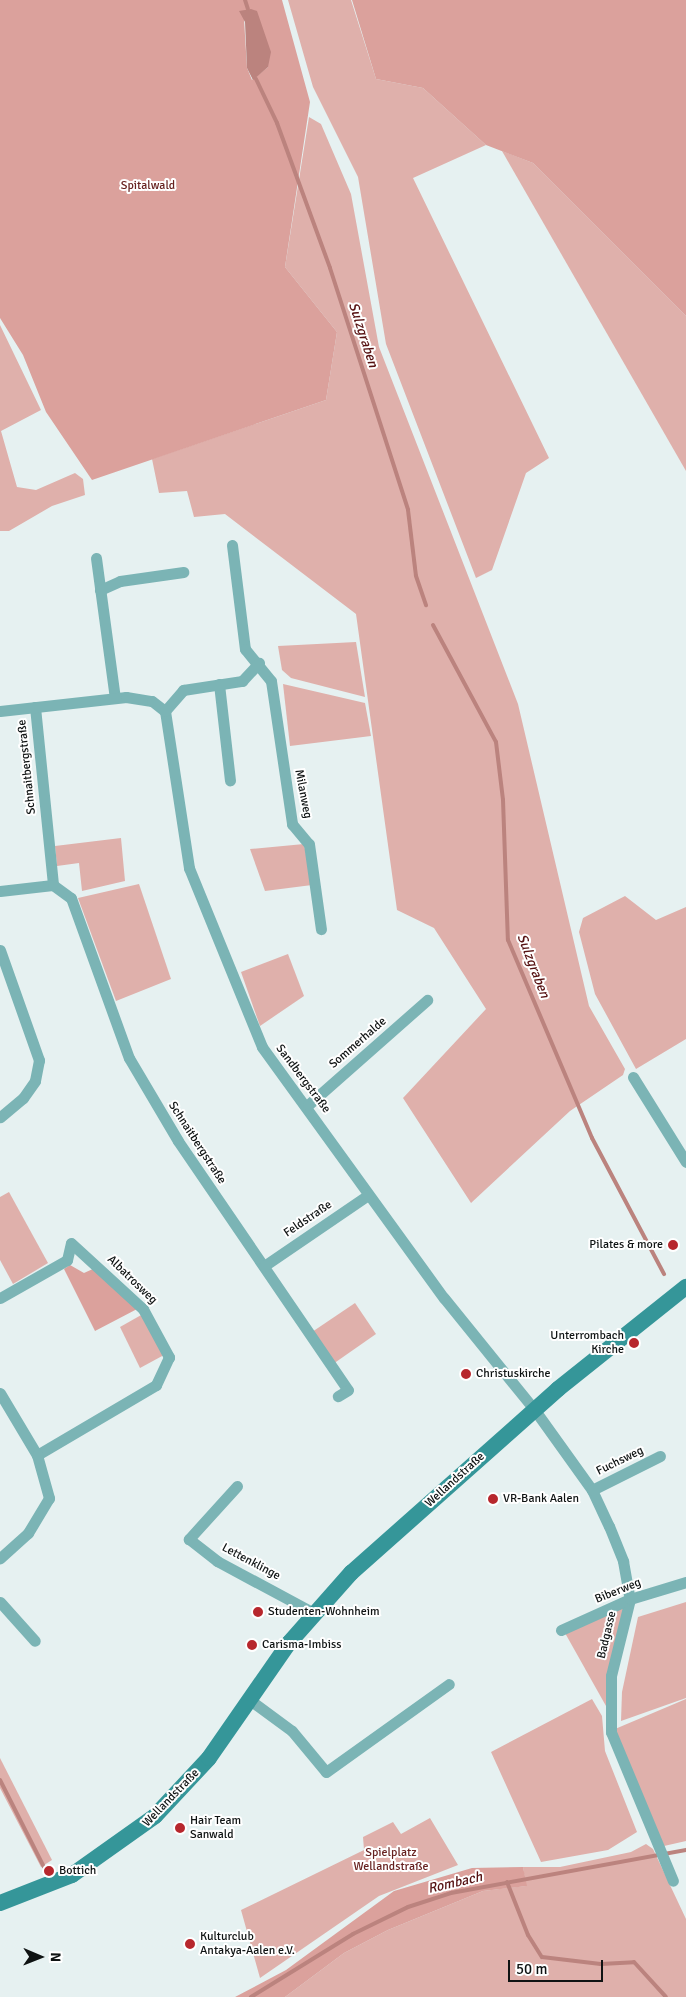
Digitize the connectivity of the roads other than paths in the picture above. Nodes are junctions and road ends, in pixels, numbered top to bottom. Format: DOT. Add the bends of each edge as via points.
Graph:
graph roads {
  1 [pos="232,545"];
  2 [pos="96,558"];
  3 [pos="183,572"];
  4 [pos="100,590"];
  5 [pos="259,663"];
  6 [pos="219,684"];
  7 [pos="115,698"];
  8 [pos="35,707"];
  9 [pos="0,711"];
  10 [pos="165,711"];
  11 [pos="230,780"];
  12 [pos="53,885"];
  13 [pos="0,891"];
  14 [pos="321,929"];
  15 [pos="0,950"];
  16 [pos="427,1000"];
  17 [pos="633,1077"];
  18 [pos="308,1105"];
  19 [pos="0,1117"];
  20 [pos="686,1162"];
  21 [pos="368,1195"];
  22 [pos="264,1266"];
  23 [pos="686,1287"];
  24 [pos="0,1298"];
  25 [pos="0,1393"];
  26 [pos="338,1396"];
  27 [pos="534,1409"];
  28 [pos="37,1455"];
  29 [pos="660,1456"];
  30 [pos="237,1486"];
  31 [pos="592,1490"];
  32 [pos="0,1558"];
  33 [pos="686,1582"];
  34 [pos="630,1599"];
  35 [pos="0,1602"];
  36 [pos="314,1613"];
  37 [pos="561,1630"];
  38 [pos="35,1641"];
  39 [pos="450,1684"];
  40 [pos="250,1700"];
  41 [pos="673,1881"];
  42 [pos="0,1904"];
  1 -- 5 [label="street, Milanweg" via="245,649"];
  2 -- 4 [label="street"];
  3 -- 4 [label="street" via="120,581"];
  4 -- 7 [label="street"];
  5 -- 6 [label="street" via="242,680"];
  5 -- 14 [label="street, Milanweg" via="272,681 292,824 309,844"];
  6 -- 10 [label="street" via="183,690"];
  6 -- 11 [label="street"];
  7 -- 8 [label="street"];
  7 -- 10 [label="street" via="139,697"];
  8 -- 9 [label="street"];
  8 -- 12 [label="street, Schnaitbergstraße"];
  10 -- 18 [label="street, Sandbergstraße" via="180,829 204,911 262,1047"];
  12 -- 13 [label="street"];
  12 -- 22 [label="street, Schnaitbergstraße" via="71,898 129,1058 178,1141"];
  15 -- 19 [label="street" via="39,1060 27,1093"];
  16 -- 18 [label="street, Sommerhalde"];
  17 -- 20 [label="street"];
  18 -- 21 [label="street, Sandbergstraße"];
  21 -- 22 [label="street, Feldstraße"];
  21 -- 27 [label="street, Sandbergstraße"];
  22 -- 26 [label="street, Schnaitbergstraße" via="348,1390"];
  23 -- 27 [label="main road, Wellandstraße"];
  24 -- 28 [label="street, Albatrosweg" via="67,1260 71,1243 143,1309 169,1357 156,1385"];
  25 -- 28 [label="street"];
  27 -- 31 [label="street, Badgasse"];
  27 -- 36 [label="main road, Wellandstraße" via="351,1573"];
  28 -- 32 [label="street" via="49,1498 28,1534"];
  29 -- 31 [label="street, Fuchsweg"];
  30 -- 36 [label="street, Lettenklinge" via="189,1539 218,1561"];
  31 -- 34 [label="street, Badgasse" via="623,1561"];
  33 -- 34 [label="street, Biberweg"];
  34 -- 37 [label="street, Biberweg"];
  34 -- 41 [label="street, Badgasse" via="611,1676 611,1732"];
  35 -- 38 [label="street"];
  36 -- 40 [label="main road, Wellandstraße"];
  39 -- 40 [label="street" via="326,1772 292,1731"];
  40 -- 42 [label="main road, Wellandstraße" via="209,1758 155,1816 72,1875"];
}
